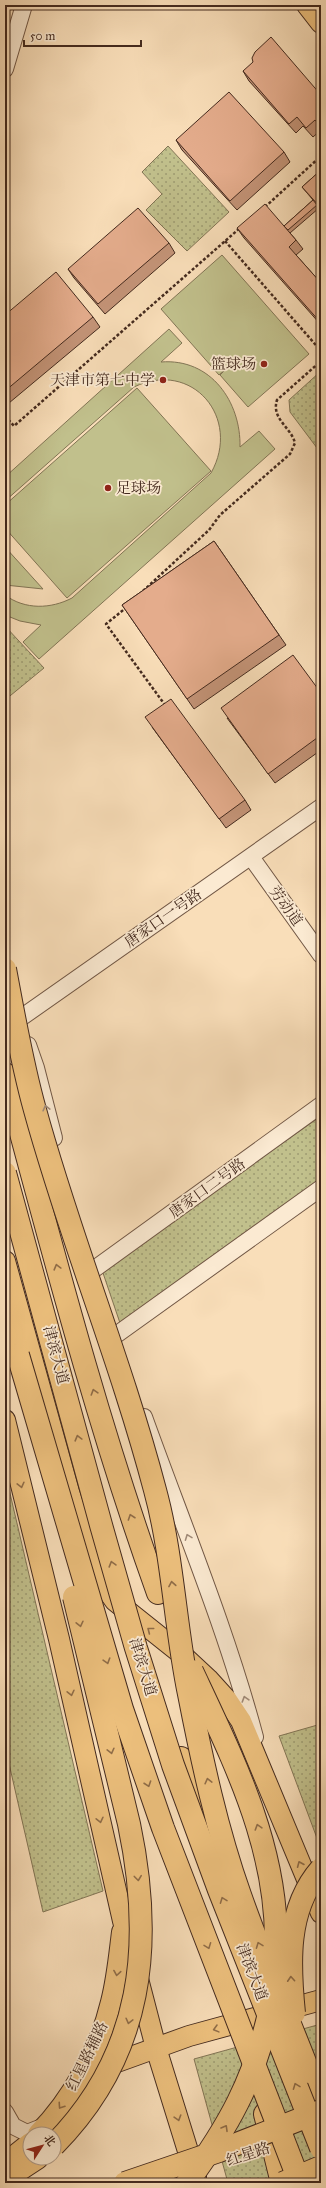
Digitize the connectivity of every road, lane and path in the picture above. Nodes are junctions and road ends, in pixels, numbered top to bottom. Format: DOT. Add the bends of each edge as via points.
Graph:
graph roads {
  1 [pos="24,5"];
  2 [pos="306,5"];
  3 [pos="321,24"];
  4 [pos="5,69"];
  5 [pos="321,156"];
  6 [pos="261,210"];
  7 [pos="243,226"];
  8 [pos="225,241"];
  9 [pos="321,351"];
  10 [pos="321,361"];
  11 [pos="5,416"];
  12 [pos="141,592"];
  13 [pos="131,603"];
  14 [pos="167,709"];
  15 [pos="321,807"];
  16 [pos="251,857"];
  17 [pos="321,955"];
  18 [pos="5,970"];
  19 [pos="5,979"];
  20 [pos="19,1019"];
  21 [pos="5,1029"];
  22 [pos="5,1074"];
  23 [pos="321,1105"];
  24 [pos="5,1173"];
  25 [pos="321,1188"];
  26 [pos="5,1261"];
  27 [pos="93,1270"];
  28 [pos="5,1307"];
  29 [pos="116,1335"];
  30 [pos="18,1355"];
  31 [pos="5,1420"];
  32 [pos="136,1648"];
  33 [pos="270,1791"];
  34 [pos="321,1869"];
  35 [pos="239,1894"];
  36 [pos="321,1913"];
  37 [pos="123,1921"];
  38 [pos="321,2000"];
  39 [pos="189,2036"];
  40 [pos="156,2048"];
  41 [pos="252,2062"];
  42 [pos="309,2072"];
  43 [pos="81,2075"];
  44 [pos="166,2081"];
  45 [pos="321,2102"];
  46 [pos="321,2110"];
  47 [pos="5,2112"];
  48 [pos="52,2126"];
  49 [pos="62,2126"];
  50 [pos="321,2126"];
  51 [pos="22,2130"];
  52 [pos="321,2148"];
  53 [pos="22,2149"];
  54 [pos="5,2163"];
  55 [pos="25,2166"];
  56 [pos="321,2167"];
  57 [pos="5,2179"];
  58 [pos="125,2183"];
  59 [pos="150,2183"];
  60 [pos="187,2183"];
  61 [pos="198,2183"];
  62 [pos="282,2183"];
  63 [pos="300,2183"];
  1 -- 4 [label="street"];
  2 -- 3 [label="main road"];
  5 -- 6 [label="path"];
  7 -- 8 [label="path"];
  8 -- 9 [label="path"];
  8 -- 11 [label="path" via="14,426"];
  10 -- 12 [label="path" via="277,400 275,408 278,418 295,443 290,454 220,515 209,530"];
  13 -- 14 [label="path" via="106,624"];
  15 -- 16 [label="street, 唐家口一号路"];
  16 -- 17 [label="street, 劳动道"];
  16 -- 20 [label="street, 唐家口一号路"];
  35 -- 18 [label="highway, one-way, bridge" via="219,1826 188,1691 177,1608 156,1493 118,1365 35,1110"];
  19 -- 20 [label="street"];
  20 -- 21 [label="street, 唐家口一号路"];
  27 -- 20 [label="street, one-way" via="63,1174 36,1068"];
  60 -- 22 [label="highway, one-way, bridge" via="225,2128 258,2057 270,2006 276,1957 274,1896 263,1843 243,1783 158,1593 124,1498 65,1297"];
  23 -- 27 [label="street, 唐家口二号路"];
  32 -- 24 [label="highway, 津滨大道, one-way, bridge"];
  25 -- 29 [label="street"];
  33 -- 26 [label="main road, one-way" via="241,1721 226,1700 179,1652 115,1601 103,1584 93,1564 69,1492"];
  27 -- 29 [label="street"];
  28 -- 30 [label="highway"];
  33 -- 29 [label="street, one-way" via="245,1698"];
  30 -- 41 [label="highway, one-way, bridge" via="122,1709"];
  30 -- 49 [label="highway, one-way, bridge" via="41,1477 69,1578 129,1824 136,1856 142,1917 130,2021 120,2051 82,2115"];
  31 -- 37 [label="main road, one-way" via="59,1639"];
  32 -- 35 [label="highway"];
  52 -- 32 [label="highway, 津滨大道, one-way, bridge" via="184,1795"];
  36 -- 33 [label="main road, one-way"];
  42 -- 34 [label="highway, one-way, bridge" via="294,2016 290,1965 297,1914 308,1887"];
  42 -- 35 [label="highway, one-way, bridge"];
  37 -- 40 [label="main road"];
  37 -- 43 [label="main road, 红星路辅路, one-way" via="111,2003 100,2036"];
  38 -- 39 [label="main road, one-way"];
  39 -- 40 [label="main road"];
  39 -- 44 [label="main road" via="170,2059"];
  40 -- 43 [label="main road"];
  40 -- 44 [label="main road"];
  41 -- 62 [label="highway, bridge"];
  41 -- 63 [label="highway, bridge"];
  42 -- 45 [label="highway"];
  43 -- 48 [label="main road, 红星路辅路, one-way"];
  44 -- 61 [label="main road, one-way"];
  46 -- 58 [label="highway, bridge" via="226,2148"];
  47 -- 51 [label="street" via="13,2126"];
  50 -- 59 [label="highway, 红星路, bridge" via="281,2143"];
  53 -- 54 [label="main road"];
  55 -- 57 [label="highway"];
  56 -- 62 [label="highway, bridge"];
}
